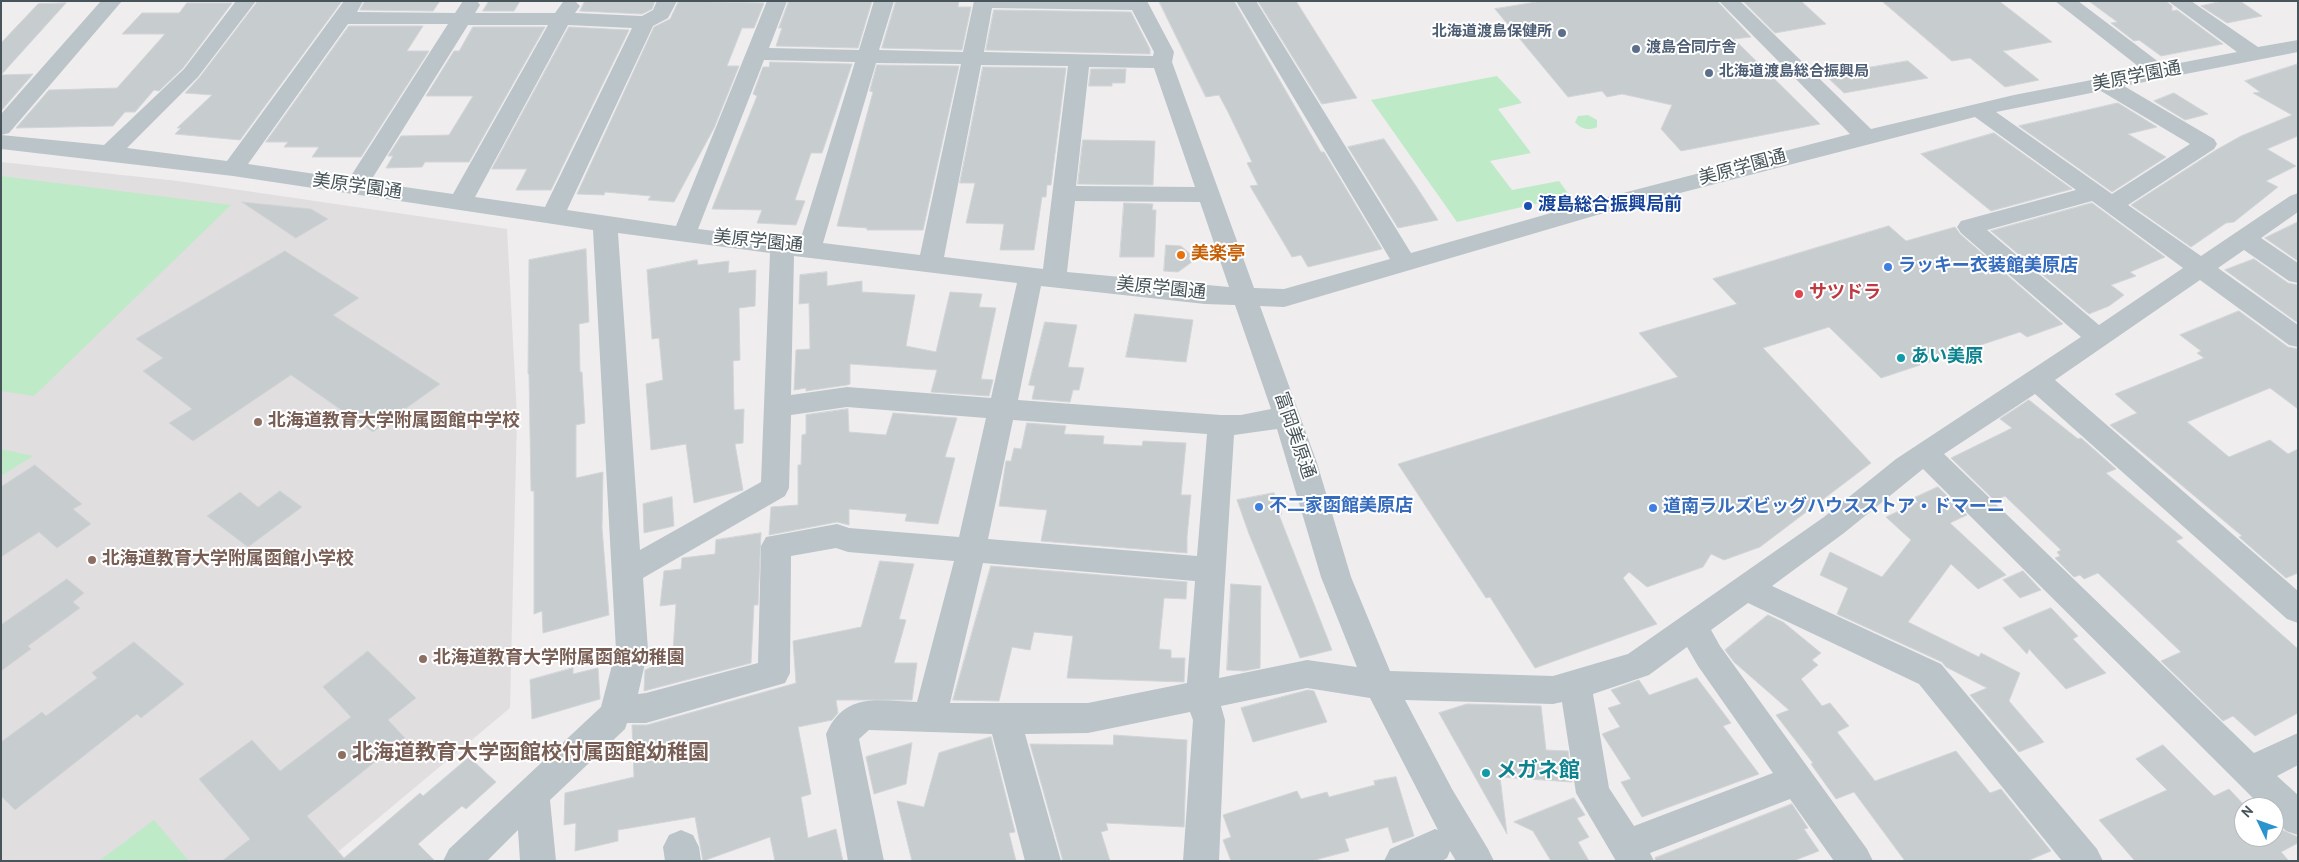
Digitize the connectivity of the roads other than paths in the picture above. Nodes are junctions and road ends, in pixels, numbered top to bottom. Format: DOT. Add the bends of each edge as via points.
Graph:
graph roads {
  1 [pos="112,1"];
  2 [pos="246,1"];
  3 [pos="667,1"];
  4 [pos="777,1"];
  5 [pos="884,1"];
  6 [pos="1246,1"];
  7 [pos="1729,1"];
  8 [pos="2065,1"];
  9 [pos="2178,1"];
  10 [pos="984,2"];
  11 [pos="1138,3"];
  12 [pos="349,9"];
  13 [pos="467,9"];
  14 [pos="567,10"];
  15 [pos="645,22"];
  16 [pos="2298,46"];
  17 [pos="757,54"];
  18 [pos="2254,54"];
  19 [pos="868,56"];
  20 [pos="973,58"];
  21 [pos="1079,60"];
  22 [pos="1162,62"];
  23 [pos="2160,73"];
  24 [pos="2105,84"];
  25 [pos="1978,109"];
  26 [pos="1,128"];
  27 [pos="1866,137"];
  28 [pos="1,142"];
  29 [pos="109,153"];
  30 [pos="233,169"];
  31 [pos="355,188"];
  32 [pos="1063,193"];
  33 [pos="1210,195"];
  34 [pos="2104,198"];
  35 [pos="2298,200"];
  36 [pos="460,203"];
  37 [pos="552,216"];
  38 [pos="605,224"];
  39 [pos="684,234"];
  40 [pos="2244,238"];
  41 [pos="782,246"];
  42 [pos="809,248"];
  43 [pos="1405,263"];
  44 [pos="930,264"];
  45 [pos="2201,268"];
  46 [pos="2298,275"];
  47 [pos="1043,278"];
  48 [pos="1244,296"];
  49 [pos="2098,338"];
  50 [pos="2298,338"];
  51 [pos="2036,379"];
  52 [pos="779,407"];
  53 [pos="1002,408"];
  54 [pos="1286,417"];
  55 [pos="1221,425"];
  56 [pos="1926,454"];
  57 [pos="971,551"];
  58 [pos="1211,570"];
  59 [pos="627,572"];
  60 [pos="1745,588"];
  61 [pos="2298,610"];
  62 [pos="1692,626"];
  63 [pos="1380,685"];
  64 [pos="1575,685"];
  65 [pos="1202,696"];
  66 [pos="618,708"];
  67 [pos="930,716"];
  68 [pos="1004,719"];
  69 [pos="2298,748"];
  70 [pos="2251,772"];
  71 [pos="1797,780"];
  72 [pos="533,795"];
  73 [pos="2298,819"];
  74 [pos="1435,846"];
  75 [pos="1631,853"];
  76 [pos="461,861"];
  77 [pos="538,861"];
  78 [pos="866,861"];
  79 [pos="1043,861"];
  80 [pos="1201,861"];
  81 [pos="1402,861"];
  82 [pos="1476,861"];
  83 [pos="1855,861"];
  84 [pos="2085,861"];
  1 -- 26 [label="street"];
  2 -- 29 [label="street" via="191,73"];
  3 -- 15 [label="street" via="661,14"];
  4 -- 17 [label="street"];
  5 -- 19 [label="street"];
  6 -- 43 [label="street"];
  7 -- 27 [label="street"];
  8 -- 23 [label="street"];
  9 -- 18 [label="street"];
  10 -- 11 [label="street"];
  10 -- 20 [label="street"];
  11 -- 22 [label="street, 富岡美原通" via="1164,52"];
  12 -- 13 [label="street"];
  12 -- 30 [label="street"];
  13 -- 14 [label="street"];
  13 -- 31 [label="street"];
  14 -- 15 [label="street"];
  14 -- 36 [label="street"];
  15 -- 37 [label="street"];
  16 -- 18 [label="street, 美原学園通"];
  17 -- 19 [label="street"];
  17 -- 39 [label="street"];
  18 -- 23 [label="street, 美原学園通"];
  19 -- 20 [label="street"];
  19 -- 42 [label="street"];
  20 -- 21 [label="street"];
  20 -- 44 [label="street"];
  21 -- 22 [label="street"];
  21 -- 32 [label="street"];
  22 -- 33 [label="street, 富岡美原通"];
  23 -- 24 [label="street, 美原学園通"];
  24 -- 25 [label="street, 美原学園通"];
  24 -- 34 [label="street" via="2206,144"];
  25 -- 27 [label="street, 美原学園通"];
  25 -- 34 [label="street"];
  27 -- 43 [label="street, 美原学園通" via="1608,204"];
  28 -- 29 [label="street, 美原学園通"];
  29 -- 30 [label="street, 美原学園通"];
  30 -- 31 [label="street, 美原学園通"];
  31 -- 36 [label="street, 美原学園通"];
  32 -- 33 [label="street"];
  32 -- 47 [label="street"];
  33 -- 48 [label="street, 富岡美原通"];
  34 -- 45 [label="street"];
  34 -- 49 [label="street" via="1969,227"];
  35 -- 40 [label="street"];
  36 -- 37 [label="street, 美原学園通"];
  37 -- 38 [label="street, 美原学園通"];
  38 -- 39 [label="street, 美原学園通"];
  38 -- 59 [label="street"];
  39 -- 41 [label="street, 美原学園通"];
  40 -- 45 [label="street"];
  40 -- 46 [label="street"];
  41 -- 42 [label="street, 美原学園通"];
  41 -- 52 [label="street"];
  42 -- 44 [label="street, 美原学園通"];
  43 -- 48 [label="street, 美原学園通" via="1284,298"];
  44 -- 47 [label="street, 美原学園通"];
  45 -- 49 [label="street"];
  45 -- 50 [label="street"];
  47 -- 48 [label="street, 美原学園通"];
  47 -- 53 [label="street"];
  48 -- 54 [label="street, 富岡美原通"];
  49 -- 51 [label="street"];
  51 -- 56 [label="street" via="1968,422"];
  51 -- 61 [label="street"];
  52 -- 53 [label="street" via="847,397"];
  52 -- 59 [label="street" via="775,488"];
  53 -- 55 [label="street"];
  53 -- 57 [label="street"];
  54 -- 55 [label="street"];
  54 -- 63 [label="street, 富岡美原通" via="1303,463 1336,577"];
  55 -- 58 [label="street"];
  56 -- 60 [label="street"];
  56 -- 70 [label="street"];
  57 -- 58 [label="street"];
  57 -- 66 [label="street" via="848,540 837,536 776,546 774,674 646,708"];
  57 -- 67 [label="street"];
  58 -- 65 [label="street"];
  59 -- 66 [label="street" via="632,650"];
  60 -- 62 [label="street"];
  60 -- 84 [label="street" via="1930,674"];
  62 -- 64 [label="street" via="1638,665"];
  62 -- 71 [label="street" via="1709,656"];
  63 -- 64 [label="street" via="1553,690"];
  63 -- 65 [label="street" via="1307,674"];
  63 -- 82 [label="street, 富岡美原通" via="1440,801"];
  64 -- 75 [label="street" via="1593,793"];
  65 -- 68 [label="street" via="1178,698 1088,718"];
  65 -- 80 [label="street" via="1209,720"];
  66 -- 72 [label="street" via="613,718"];
  67 -- 68 [label="street"];
  67 -- 78 [label="street" via="862,715 842,734"];
  68 -- 79 [label="street"];
  69 -- 70 [label="street"];
  70 -- 73 [label="street"];
  71 -- 75 [label="street"];
  71 -- 83 [label="street"];
  72 -- 76 [label="street"];
  72 -- 77 [label="street"];
  74 -- 81 [label="street"];
}
